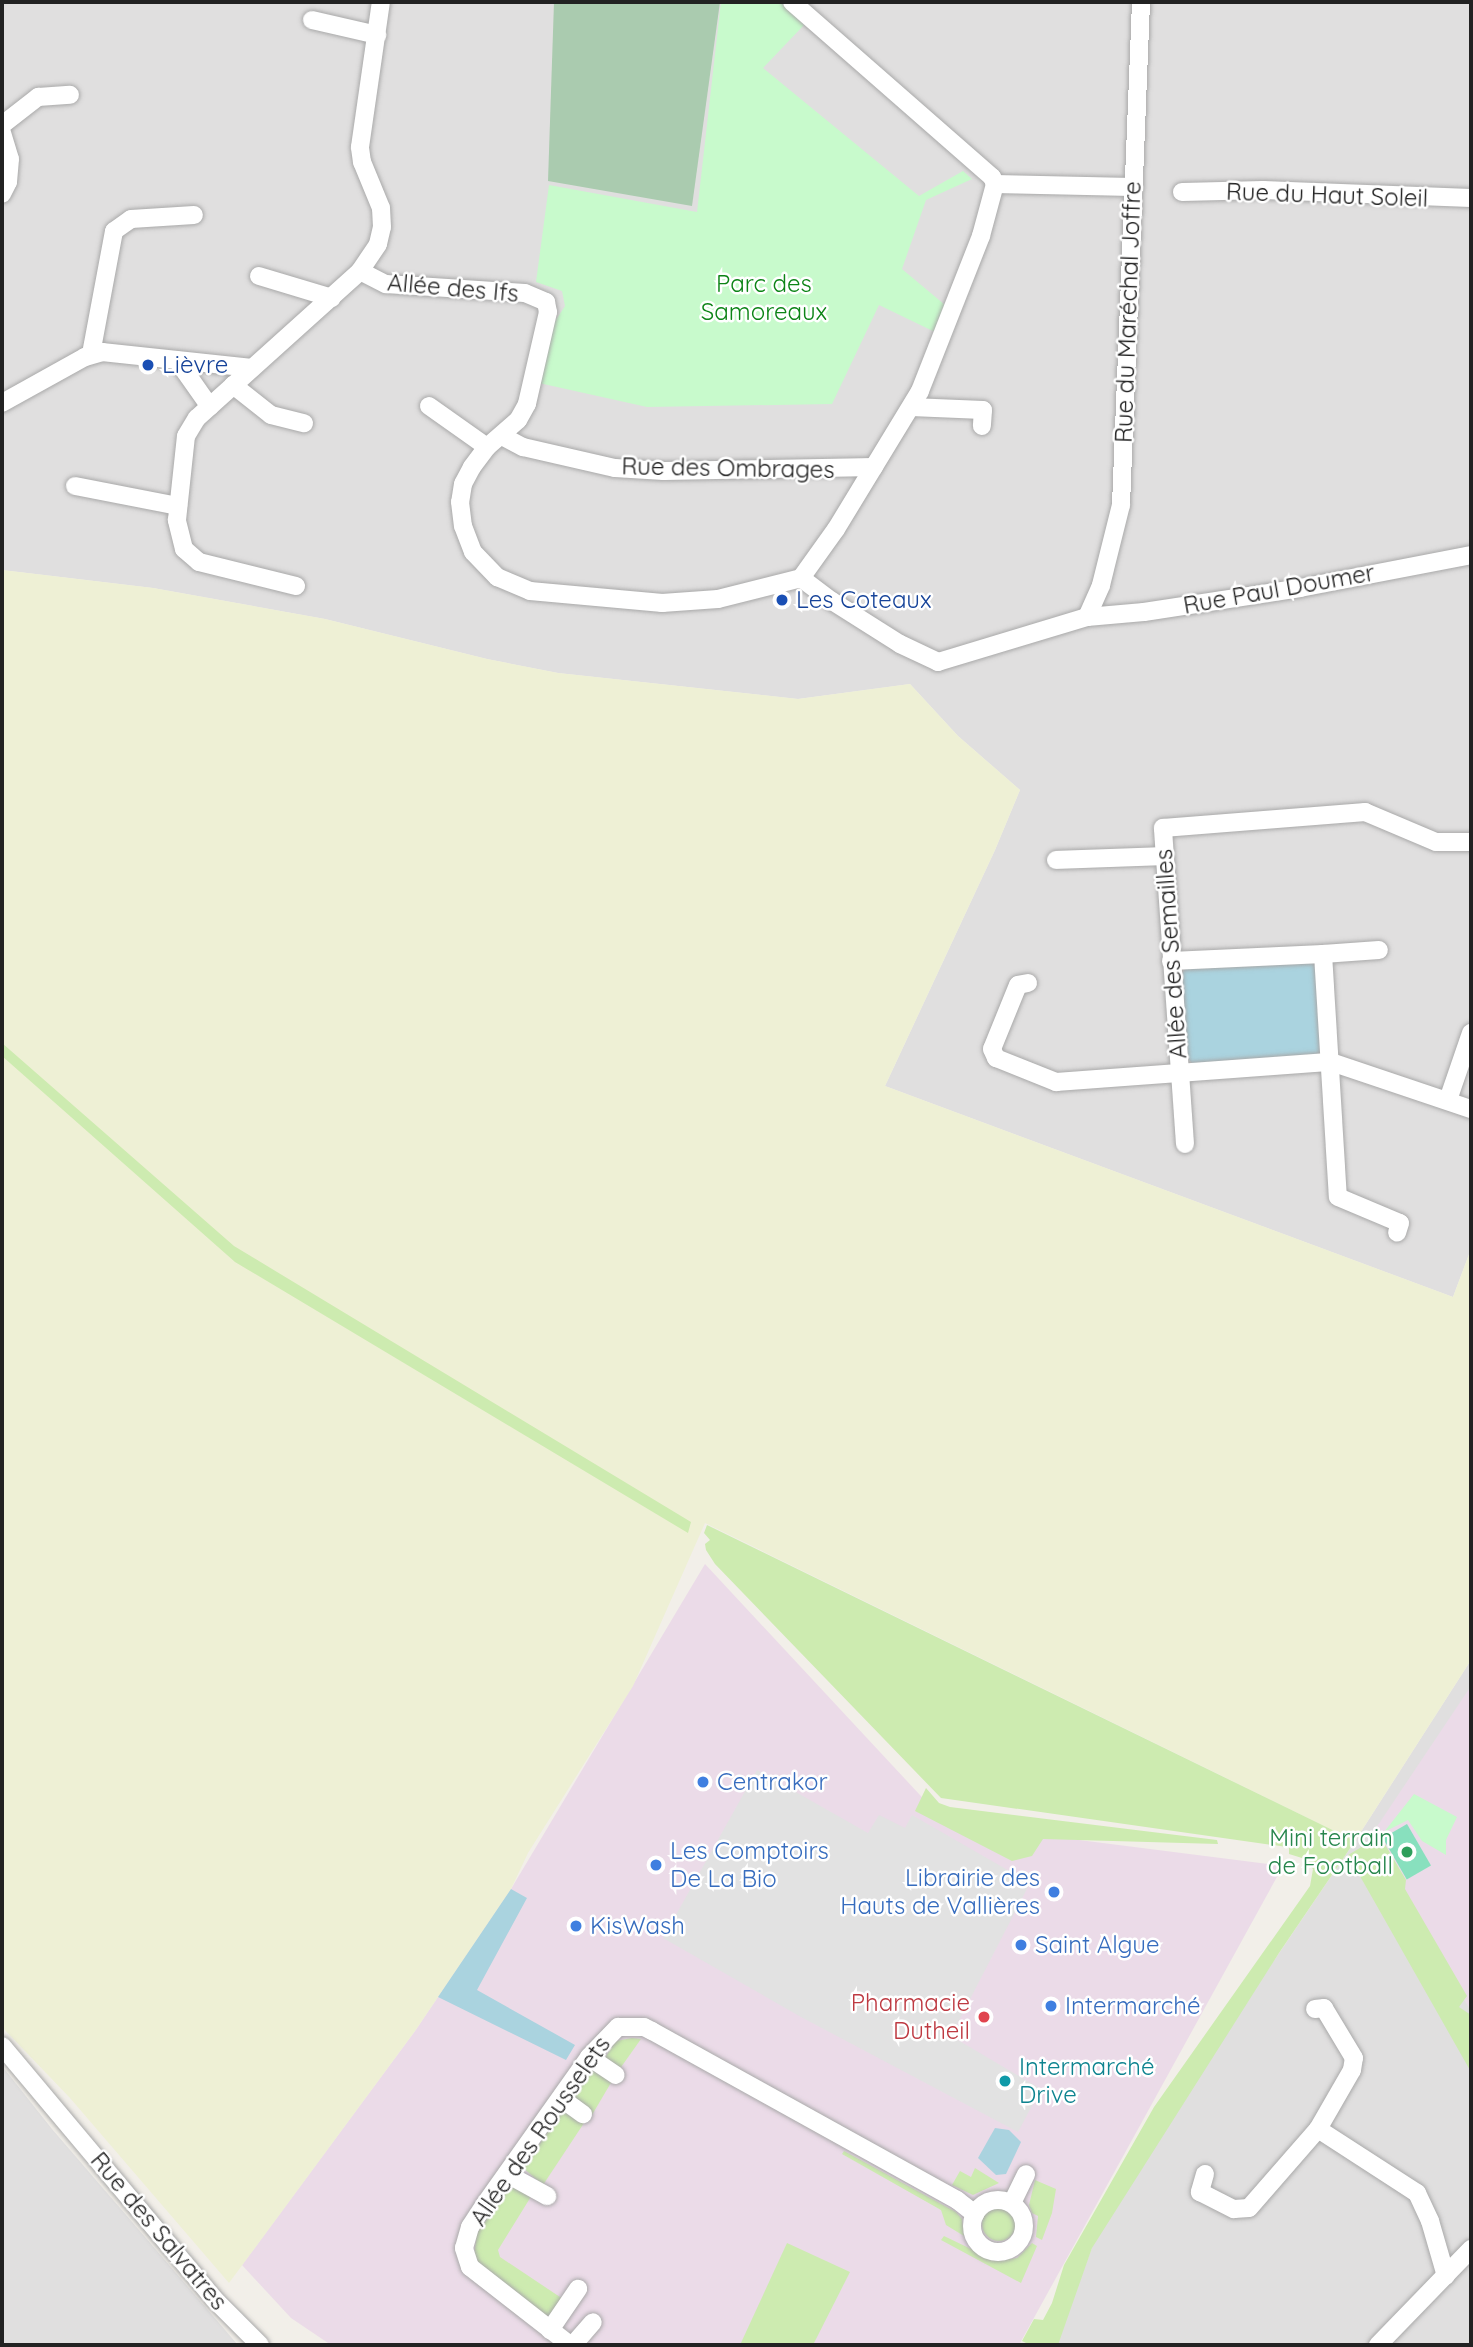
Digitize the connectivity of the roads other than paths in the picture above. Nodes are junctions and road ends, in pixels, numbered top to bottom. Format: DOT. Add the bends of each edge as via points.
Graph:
graph roads {
  1 [pos="381,2"];
  2 [pos="792,2"];
  3 [pos="1141,2"];
  4 [pos="312,20"];
  5 [pos="377,35"];
  6 [pos="70,95"];
  7 [pos="2,125"];
  8 [pos="2,133"];
  9 [pos="995,184"];
  10 [pos="1132,187"];
  11 [pos="1182,192"];
  12 [pos="2,194"];
  13 [pos="1471,198"];
  14 [pos="194,215"];
  15 [pos="360,271"];
  16 [pos="258,276"];
  17 [pos="332,298"];
  18 [pos="91,354"];
  19 [pos="177,360"];
  20 [pos="252,368"];
  21 [pos="233,385"];
  22 [pos="2,403"];
  23 [pos="429,406"];
  24 [pos="210,407"];
  25 [pos="911,407"];
  26 [pos="304,423"];
  27 [pos="982,426"];
  28 [pos="494,442"];
  29 [pos="874,467"];
  30 [pos="75,486"];
  31 [pos="178,506"];
  32 [pos="1471,555"];
  33 [pos="801,578"];
  34 [pos="296,586"];
  35 [pos="1087,617"];
  36 [pos="1471,842"];
  37 [pos="1164,856"];
  38 [pos="1056,860"];
  39 [pos="1379,950"];
  40 [pos="1323,954"];
  41 [pos="1171,961"];
  42 [pos="1028,983"];
  43 [pos="1471,1033"];
  44 [pos="1331,1062"];
  45 [pos="1179,1072"];
  46 [pos="1448,1100"];
  47 [pos="1471,1109"];
  48 [pos="1185,1144"];
  49 [pos="1396,1233"];
  50 [pos="1315,2009"];
  51 [pos="2,2046"];
  52 [pos="589,2057"];
  53 [pos="616,2075"];
  54 [pos="562,2099"];
  55 [pos="583,2114"];
  56 [pos="1318,2129"];
  57 [pos="507,2174"];
  58 [pos="1026,2174"];
  59 [pos="1205,2174"];
  60 [pos="547,2196"];
  61 [pos="1012,2203"];
  62 [pos="975,2214"];
  63 [pos="1471,2249"];
  64 [pos="1446,2276"];
  65 [pos="578,2289"];
  66 [pos="593,2322"];
  67 [pos="550,2330"];
  68 [pos="260,2345"];
  69 [pos="571,2345"];
  70 [pos="1378,2345"];
  1 -- 5 [label="street"];
  2 -- 9 [label="street"];
  3 -- 10 [label="street, Rue du Maréchal Joffre"];
  4 -- 5 [label="street"];
  5 -- 15 [label="street" via="360,148 381,208 382,227 378,244"];
  6 -- 7 [label="street" via="38,97"];
  8 -- 12 [label="street" via="10,159"];
  9 -- 10 [label="street"];
  9 -- 25 [label="street" via="981,236"];
  10 -- 35 [label="street, Rue du Maréchal Joffre" via="1121,505 1101,585"];
  11 -- 13 [label="street, Rue du Haut Soleil" via="1263,190"];
  14 -- 18 [label="street" via="131,219 114,231"];
  15 -- 17 [label="street"];
  15 -- 28 [label="street, Allée des Ifs" via="386,284 525,293 546,302 548,312 527,404 518,420"];
  16 -- 17 [label="street"];
  17 -- 20 [label="street"];
  18 -- 19 [label="street"];
  18 -- 22 [label="street"];
  19 -- 20 [label="street"];
  19 -- 24 [label="street"];
  20 -- 21 [label="street"];
  21 -- 24 [label="street"];
  21 -- 26 [label="street" via="271,415"];
  23 -- 28 [label="street, Rue des Ombrages"];
  24 -- 31 [label="street" via="186,436"];
  25 -- 27 [label="street" via="983,410"];
  25 -- 29 [label="street"];
  28 -- 29 [label="street, Rue des Ombrages" via="615,468"];
  28 -- 33 [label="street" via="463,484 460,502 473,552 497,577 530,591 662,603 718,599"];
  29 -- 33 [label="street"];
  30 -- 31 [label="street"];
  31 -- 34 [label="street" via="179,538 190,556 215,568"];
  32 -- 35 [label="street, Rue Paul Doumer" via="1300,588"];
  33 -- 35 [label="street, Rue Paul Doumer" via="900,644 939,662"];
  36 -- 37 [label="street, Allée des Semailles" via="1436,842 1364,812 1163,828"];
  37 -- 38 [label="street"];
  37 -- 41 [label="street, Allée des Semailles"];
  39 -- 40 [label="street"];
  40 -- 41 [label="street"];
  40 -- 44 [label="street"];
  41 -- 45 [label="street, Allée des Semailles"];
  42 -- 45 [label="street" via="1018,985 992,1049 996,1058 1056,1082"];
  43 -- 46 [label="street"];
  44 -- 45 [label="street"];
  44 -- 46 [label="street"];
  44 -- 49 [label="street" via="1338,1197 1400,1223"];
  45 -- 48 [label="street, Allée des Semailles"];
  46 -- 47 [label="street"];
  50 -- 56 [label="street" via="1324,2008 1354,2058 1352,2070"];
  51 -- 68 [label="street, Rue des Salvatres" via="214,2298"];
  52 -- 53 [label="street"];
  52 -- 54 [label="street, Allée des Rousselets"];
  52 -- 62 [label="street, Allée des Rousselets" via="612,2030 644,2027 945,2193"];
  54 -- 55 [label="street"];
  54 -- 57 [label="street, Allée des Rousselets"];
  56 -- 59 [label="street" via="1249,2208 1234,2209 1200,2193"];
  56 -- 64 [label="street" via="1417,2193"];
  57 -- 60 [label="street"];
  57 -- 67 [label="street, Allée des Rousselets" via="466,2225 464,2249 470,2267"];
  58 -- 61 [label="street"];
  61 -- 62 [label="street" via="987,2202"];
  61 -- 62 [label="street" via="1022,2214 1024,2229 1018,2244 1003,2252 979,2243 973,2229"];
  63 -- 64 [label="street"];
  64 -- 70 [label="street"];
  65 -- 67 [label="street"];
  66 -- 69 [label="street"];
  67 -- 69 [label="street, Allée des Rousselets"];
}
